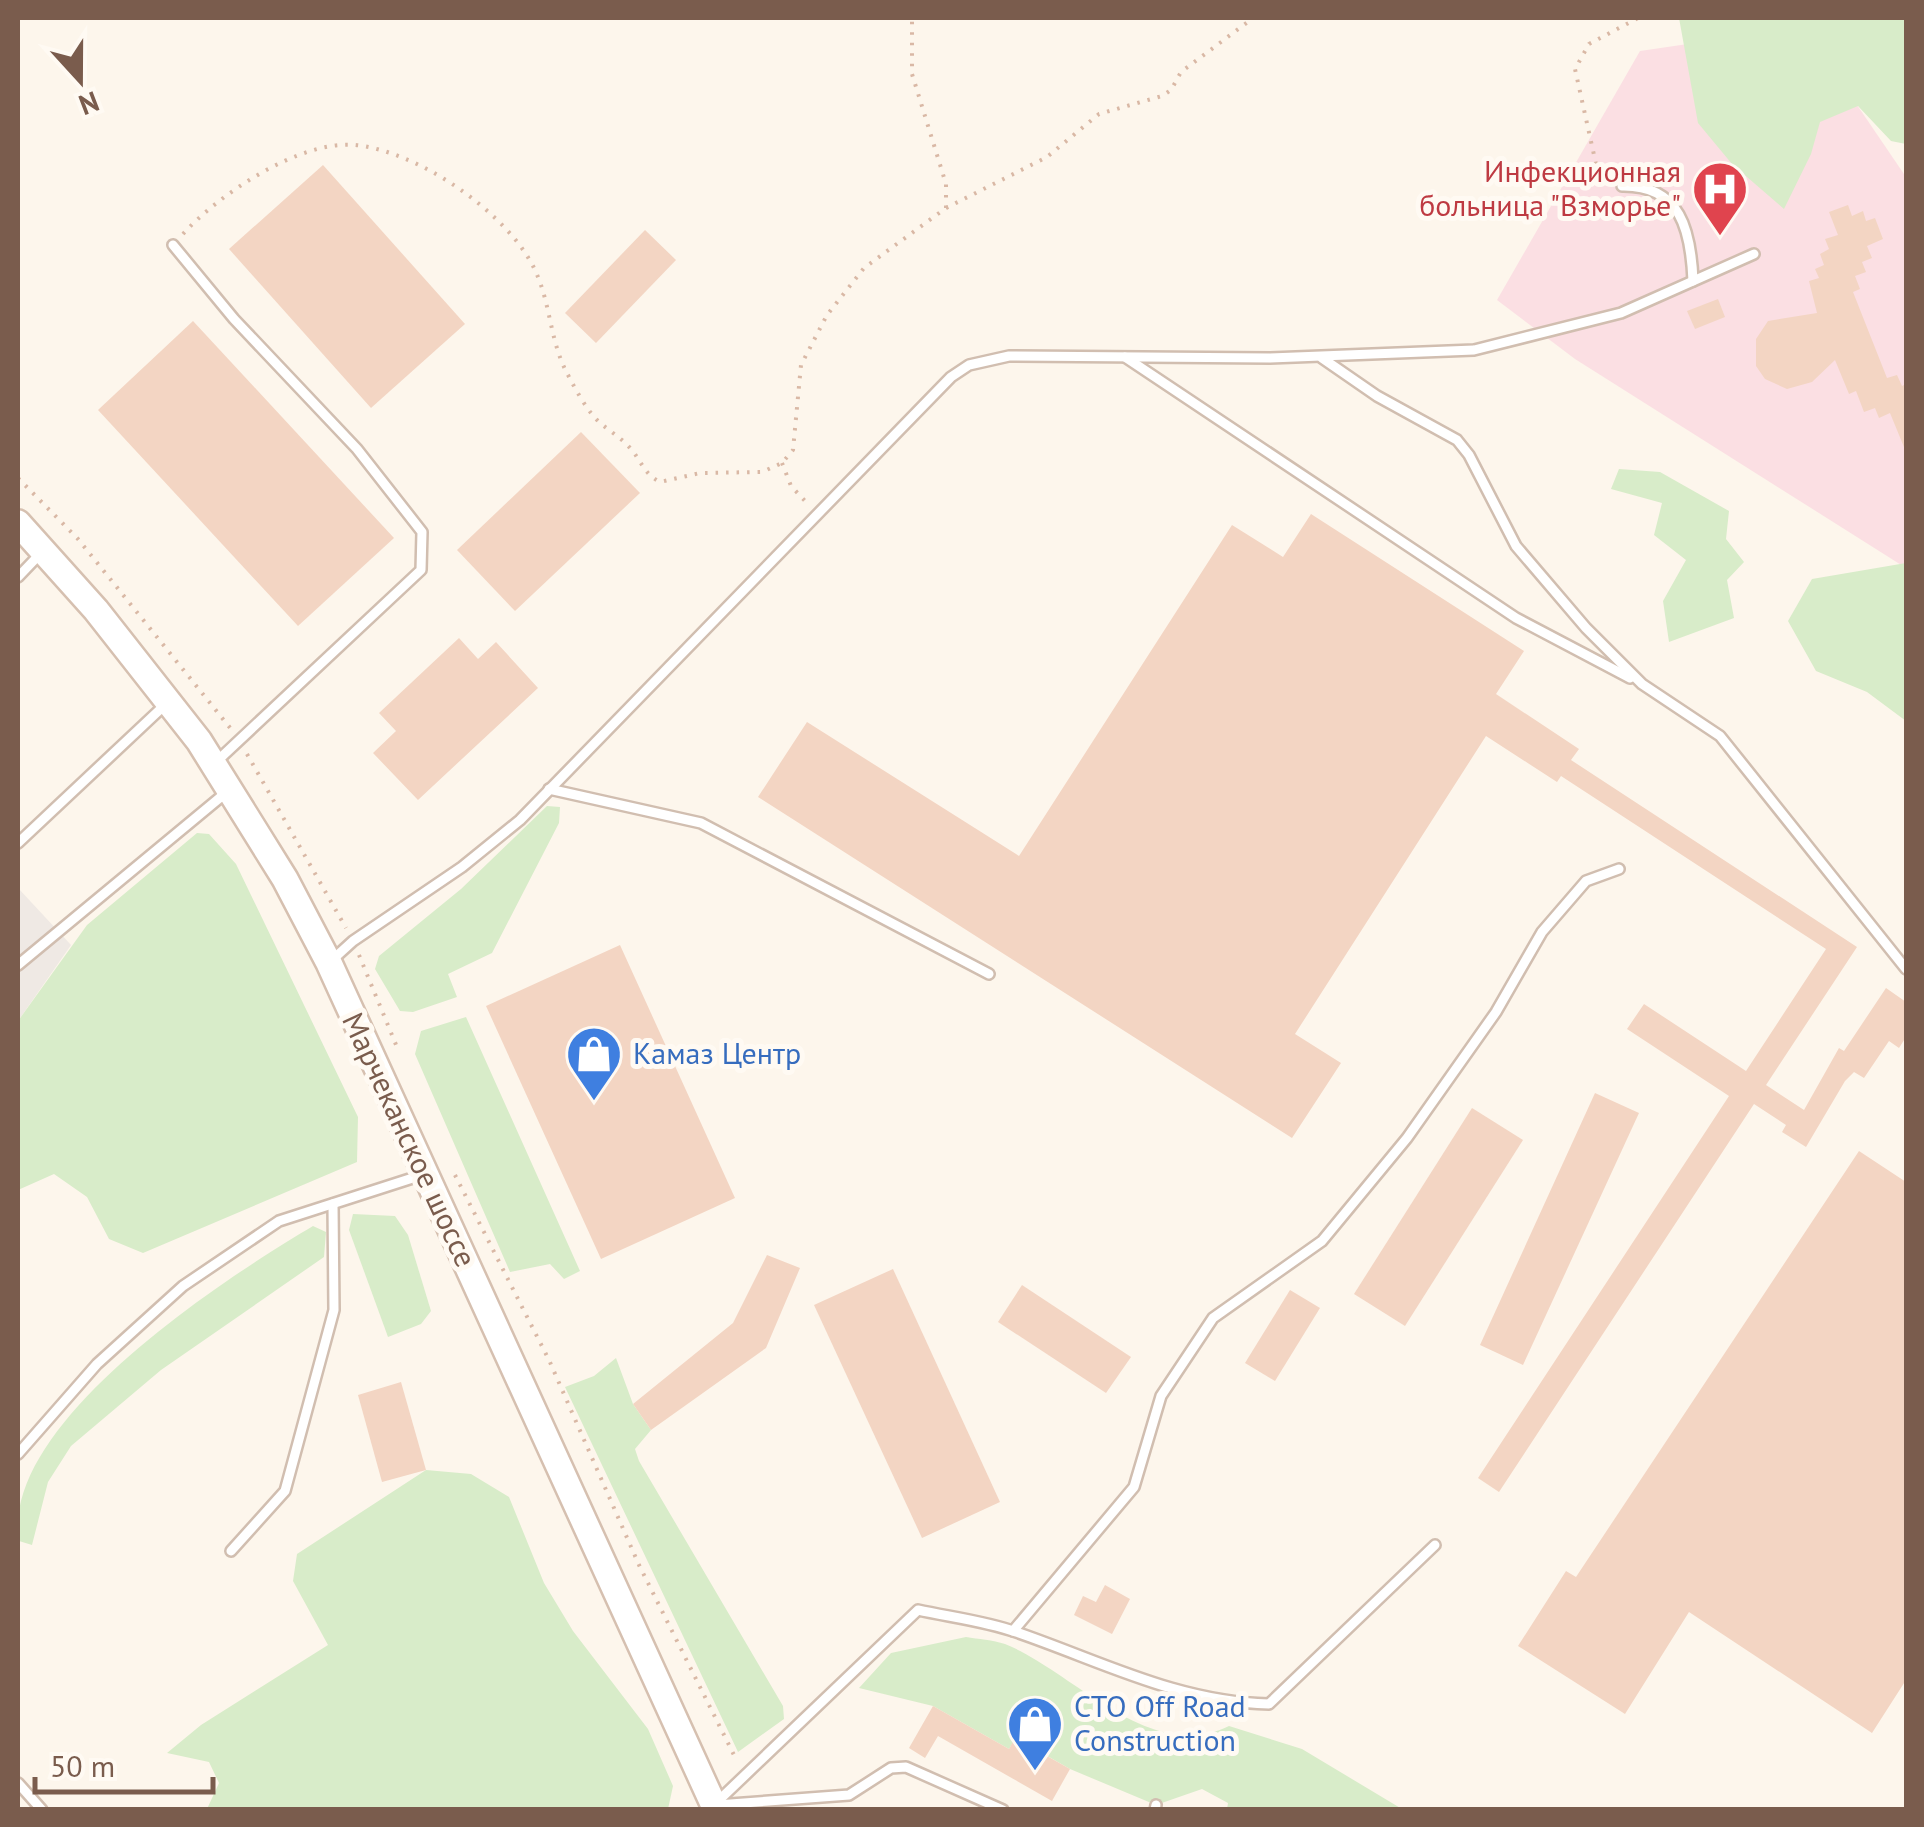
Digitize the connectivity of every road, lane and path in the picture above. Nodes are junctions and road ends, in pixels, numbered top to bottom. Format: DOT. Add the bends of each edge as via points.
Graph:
graph roads {
  1 [pos="912,18"];
  2 [pos="1253,18"];
  3 [pos="1638,18"];
  4 [pos="1622,186"];
  5 [pos="946,208"];
  6 [pos="173,245"];
  7 [pos="1754,254"];
  8 [pos="1693,281"];
  9 [pos="1123,355"];
  10 [pos="1320,356"];
  11 [pos="782,463"];
  12 [pos="808,504"];
  13 [pos="18,523"];
  14 [pos="42,550"];
  15 [pos="18,577"];
  16 [pos="1642,684"];
  17 [pos="170,700"];
  18 [pos="214,764"];
  19 [pos="230,789"];
  20 [pos="549,789"];
  21 [pos="18,843"];
  22 [pos="1619,869"];
  23 [pos="330,963"];
  24 [pos="18,965"];
  25 [pos="1906,969"];
  26 [pos="989,974"];
  27 [pos="424,1174"];
  28 [pos="333,1204"];
  29 [pos="18,1454"];
  30 [pos="1435,1545"];
  31 [pos="231,1552"];
  32 [pos="1013,1631"];
  33 [pos="18,1783"];
  34 [pos="715,1807"];
  35 [pos="42,1810"];
  36 [pos="1004,1810"];
  1 -- 5 [label="path" via="912,74 946,184"];
  2 -- 5 [label="path" via="1181,72 1162,96 1099,114 1047,156"];
  3 -- 4 [label="path" via="1589,44 1575,69 1596,164 1606,181"];
  4 -- 8 [label="lane" via="1647,186 1668,200 1692,243"];
  5 -- 11 [label="path" via="864,268 827,314 801,365 796,439"];
  6 -- 11 [label="path" via="208,206 277,166 353,144 388,154 472,195 509,229 546,288 563,365 595,418 630,447 647,476 660,482 700,473 762,472"];
  6 -- 18 [label="lane" via="358,449 422,532 421,570"];
  7 -- 8 [label="lane"];
  8 -- 10 [label="lane" via="1621,313 1474,350"];
  9 -- 10 [label="lane"];
  9 -- 16 [label="lane" via="1516,618"];
  9 -- 20 [label="lane" via="1009,356 969,365 951,377"];
  10 -- 16 [label="lane" via="1456,440 1516,546"];
  11 -- 12 [label="path" via="790,486"];
  13 -- 14 [label="street, Марчеканское шоссе"];
  14 -- 15 [label="lane"];
  14 -- 17 [label="street, Марчеканское шоссе"];
  16 -- 25 [label="lane" via="1720,736"];
  17 -- 18 [label="street, Марчеканское шоссе"];
  17 -- 21 [label="lane"];
  18 -- 19 [label="street, Марчеканское шоссе"];
  19 -- 23 [label="street, Марчеканское шоссе"];
  19 -- 24 [label="lane"];
  20 -- 23 [label="lane" via="462,867"];
  20 -- 26 [label="lane" via="701,822"];
  22 -- 32 [label="lane" via="1586,881 1542,932 1496,1012 1407,1138 1322,1241 1213,1318 1161,1396 1134,1487"];
  23 -- 27 [label="street, Марчеканское шоссе"];
  27 -- 28 [label="lane"];
  27 -- 34 [label="street, Марчеканское шоссе"];
  28 -- 29 [label="lane" via="279,1221 183,1286 97,1364"];
  28 -- 31 [label="lane" via="334,1310 285,1491"];
  30 -- 32 [label="lane" via="1268,1704 1229,1703 1128,1678"];
  32 -- 34 [label="lane" via="918,1610"];
  33 -- 35 [label="lane"];
  34 -- 36 [label="lane" via="849,1795 891,1768 906,1767"];
}
